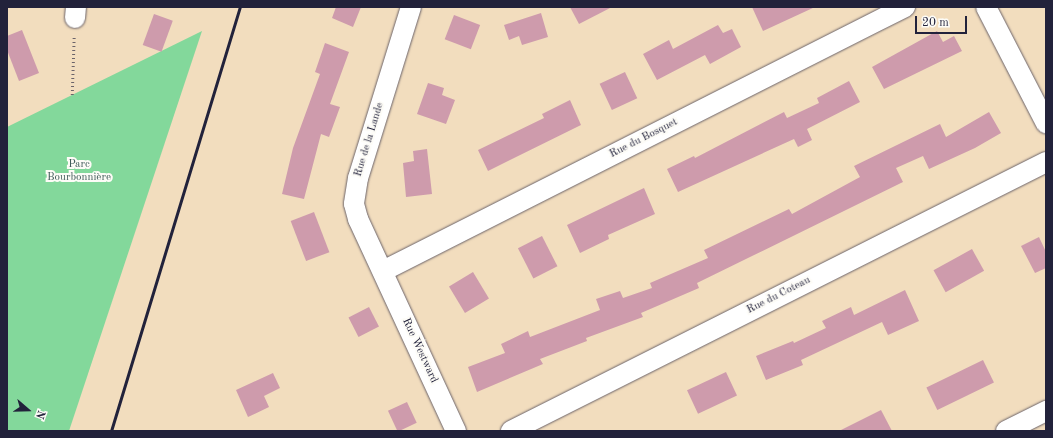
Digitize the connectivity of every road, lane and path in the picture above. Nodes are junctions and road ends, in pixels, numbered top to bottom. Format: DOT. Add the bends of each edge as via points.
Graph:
graph roads {
  1 [pos="411,7"];
  2 [pos="905,7"];
  3 [pos="986,7"];
  4 [pos="76,13"];
  5 [pos="72,95"];
  6 [pos="1046,123"];
  7 [pos="1046,162"];
  8 [pos="383,271"];
  9 [pos="1046,411"];
  10 [pos="456,431"];
  11 [pos="511,431"];
  12 [pos="1006,431"];
  1 -- 8 [label="street, Rue de la Lande" via="354,196 358,219"];
  2 -- 8 [label="street, Rue du Bosquet"];
  3 -- 6 [label="street"];
  4 -- 5 [label="path"];
  7 -- 11 [label="street, Rue du Coteau"];
  8 -- 10 [label="street, Rue Westward"];
  9 -- 12 [label="street"];
}
